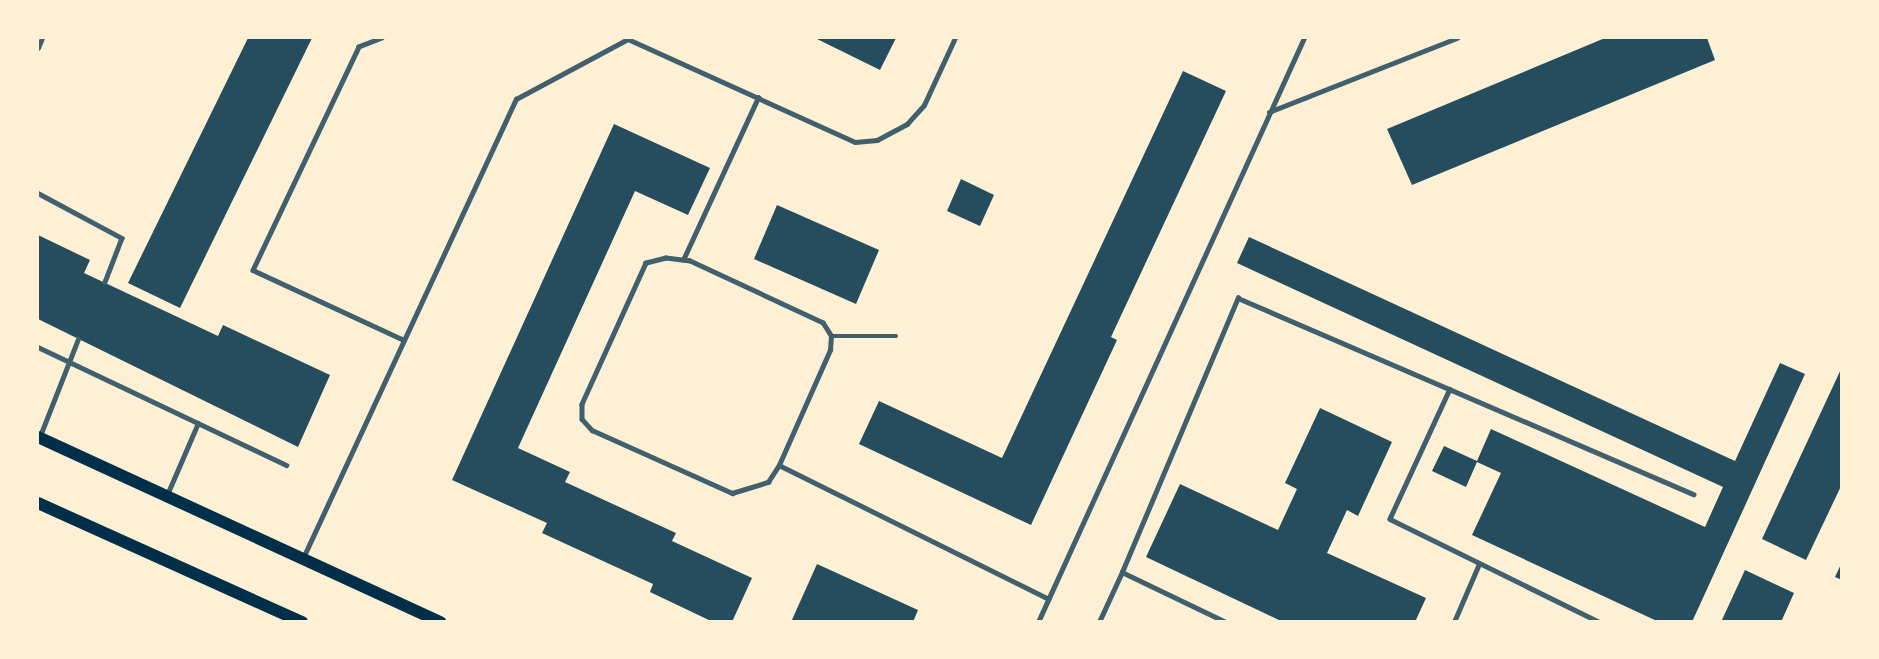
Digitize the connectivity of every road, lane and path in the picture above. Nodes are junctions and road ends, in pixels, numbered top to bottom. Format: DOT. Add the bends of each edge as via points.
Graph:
graph roads {
  1 [pos="42,38"];
  2 [pos="382,38"];
  3 [pos="626,38"];
  4 [pos="955,38"];
  5 [pos="1305,38"];
  6 [pos="1457,38"];
  7 [pos="38,48"];
  8 [pos="758,98"];
  9 [pos="1269,112"];
  10 [pos="38,194"];
  11 [pos="683,260"];
  12 [pos="105,282"];
  13 [pos="831,336"];
  14 [pos="897,336"];
  15 [pos="78,339"];
  16 [pos="404,340"];
  17 [pos="38,347"];
  18 [pos="69,362"];
  19 [pos="1450,389"];
  20 [pos="198,423"];
  21 [pos="38,438"];
  22 [pos="286,465"];
  23 [pos="779,465"];
  24 [pos="1694,494"];
  25 [pos="167,496"];
  26 [pos="38,503"];
  27 [pos="303,558"];
  28 [pos="1479,564"];
  29 [pos="1122,572"];
  30 [pos="1049,599"];
  31 [pos="302,621"];
  32 [pos="441,621"];
  33 [pos="1038,621"];
  34 [pos="1099,621"];
  35 [pos="1226,621"];
  36 [pos="1454,621"];
  37 [pos="1599,621"];
  1 -- 7 [label="lane"];
  2 -- 16 [label="lane" via="359,46 253,270"];
  3 -- 8 [label="lane"];
  3 -- 16 [label="lane" via="516,99"];
  4 -- 8 [label="lane" via="924,105 907,124 878,140 855,142"];
  5 -- 9 [label="lane"];
  6 -- 9 [label="lane"];
  8 -- 11 [label="lane"];
  9 -- 30 [label="lane"];
  10 -- 12 [label="lane" via="122,238"];
  11 -- 13 [label="lane" via="823,323"];
  11 -- 23 [label="lane" via="666,258 646,263 582,404 582,419 592,430 732,493 768,482"];
  13 -- 14 [label="lane"];
  13 -- 23 [label="lane" via="830,350"];
  15 -- 18 [label="lane"];
  16 -- 27 [label="lane"];
  17 -- 18 [label="lane"];
  18 -- 20 [label="lane"];
  18 -- 21 [label="lane"];
  19 -- 24 [label="lane"];
  19 -- 28 [label="lane" via="1390,519"];
  19 -- 29 [label="lane" via="1238,298"];
  20 -- 22 [label="lane"];
  20 -- 25 [label="lane"];
  21 -- 25 [label="main road"];
  23 -- 30 [label="lane"];
  25 -- 27 [label="main road"];
  26 -- 31 [label="main road"];
  27 -- 32 [label="main road"];
  28 -- 36 [label="lane"];
  28 -- 37 [label="lane"];
  29 -- 34 [label="lane"];
  29 -- 35 [label="lane"];
  30 -- 33 [label="lane"];
}
